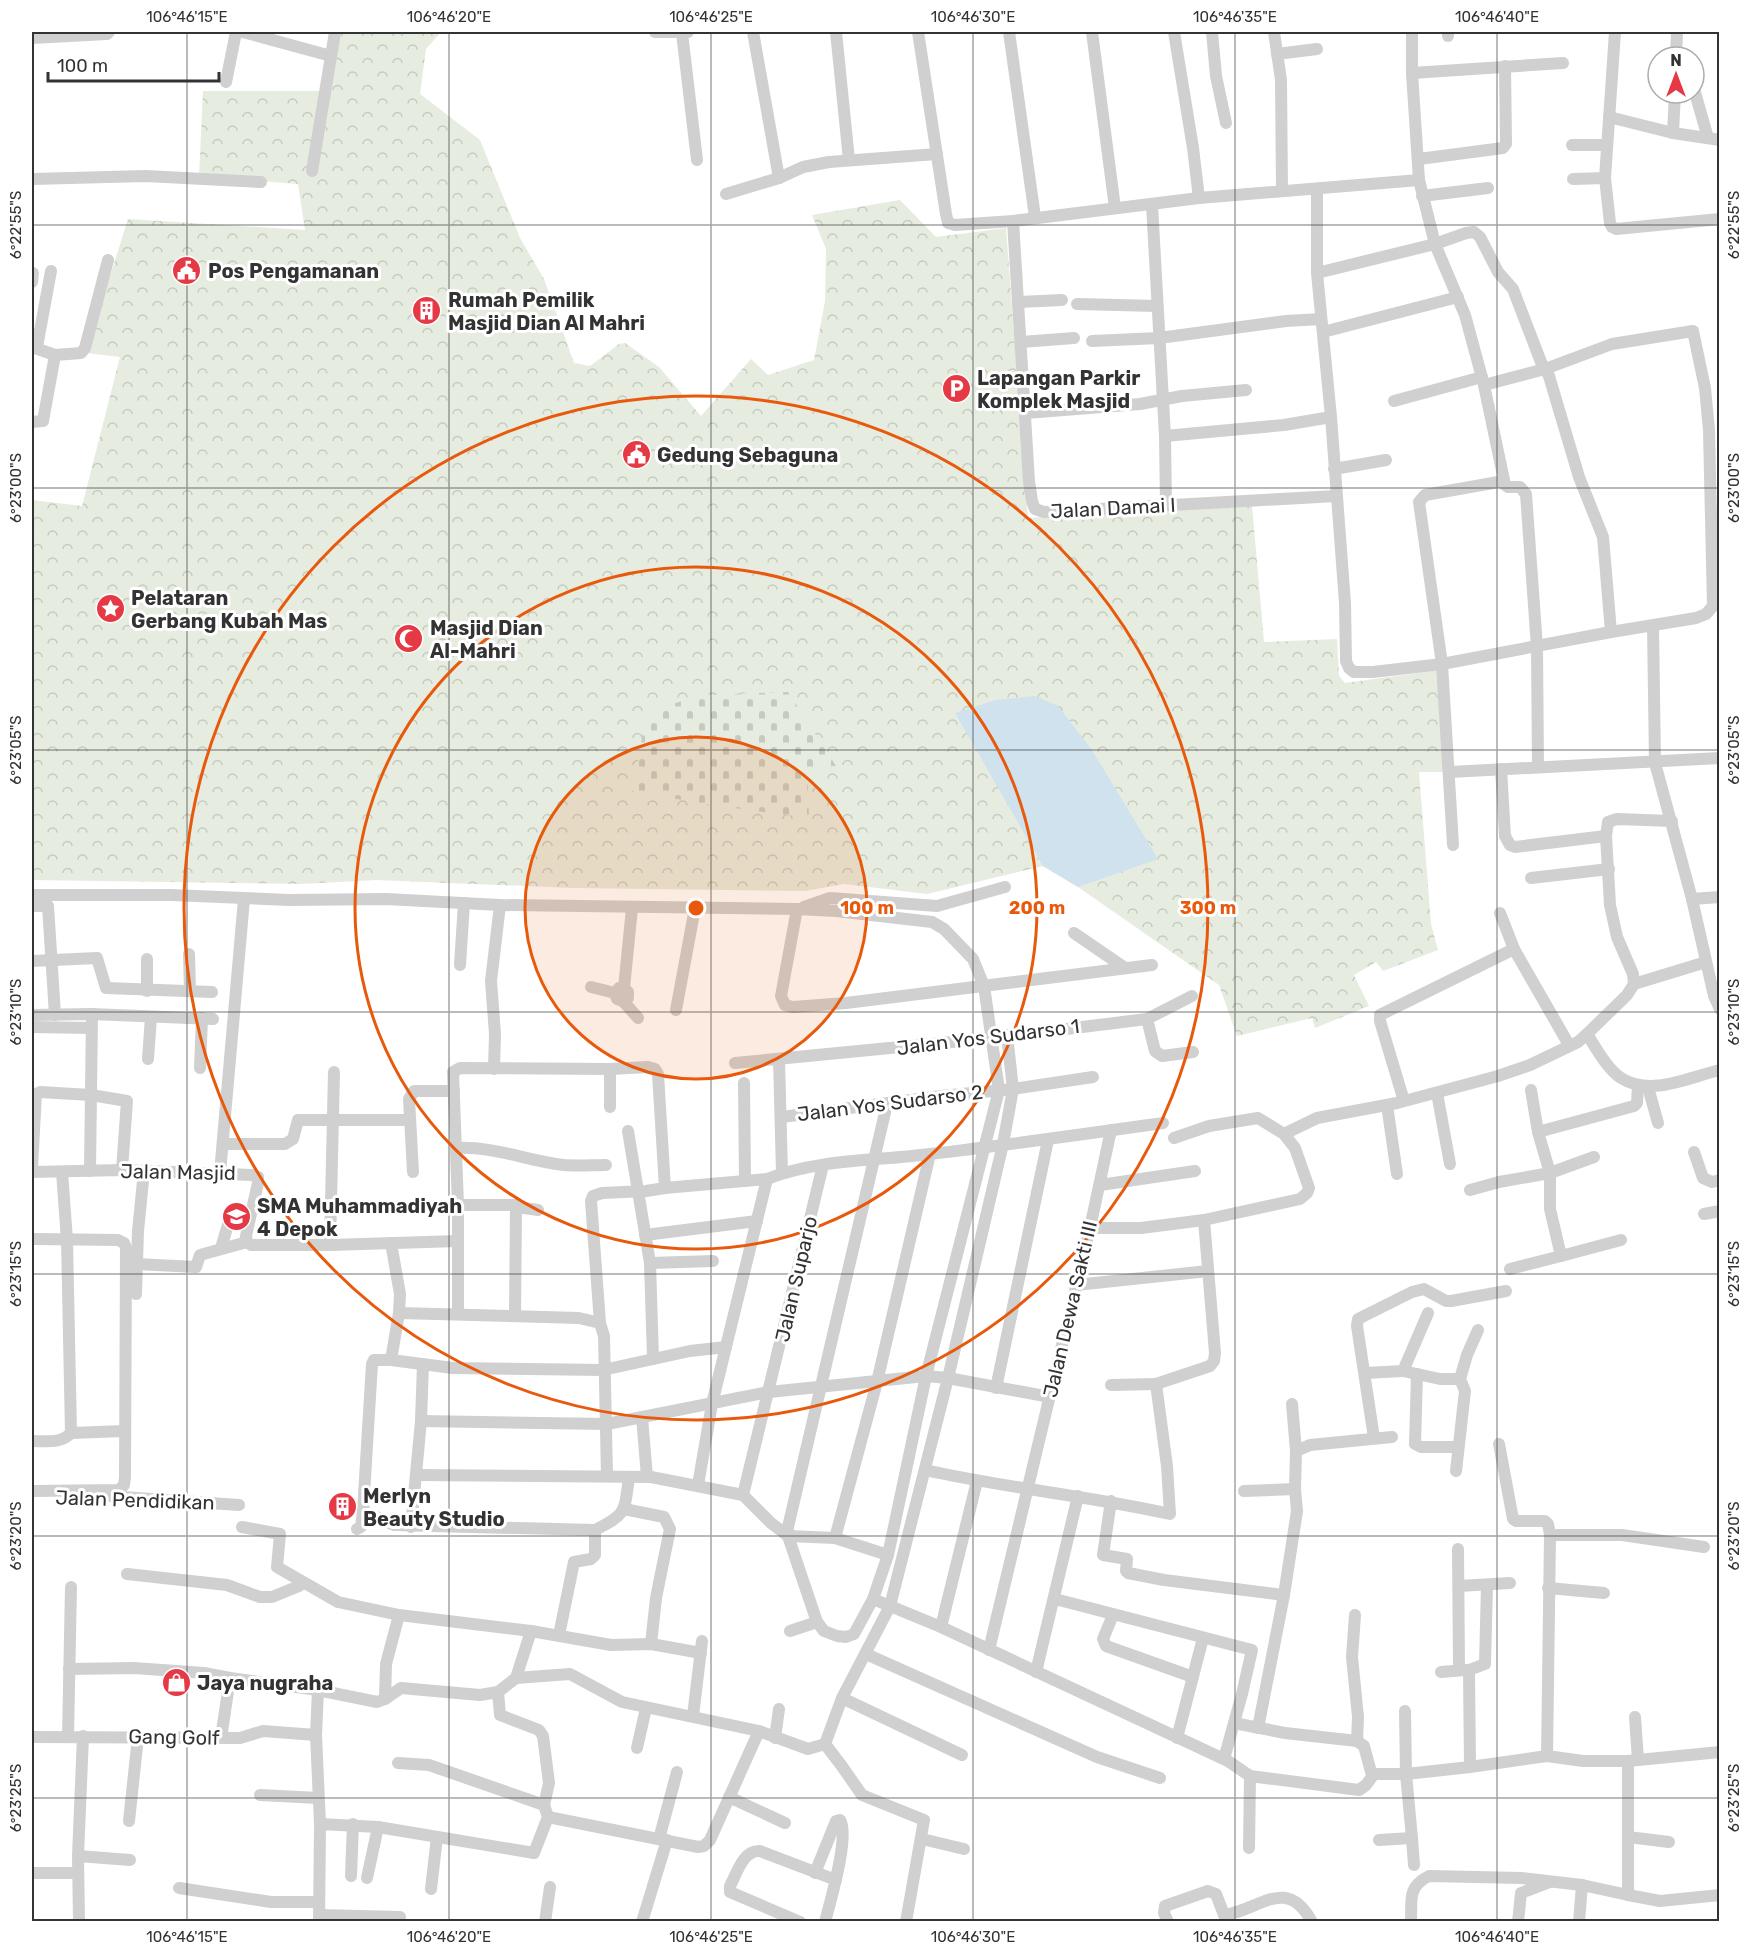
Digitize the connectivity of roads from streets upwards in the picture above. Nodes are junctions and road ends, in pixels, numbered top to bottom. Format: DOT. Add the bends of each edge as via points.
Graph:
graph roads {
  1 [pos="109,32"];
  2 [pos="236,32"];
  3 [pos="243,32"];
  4 [pos="335,32"];
  5 [pos="655,32"];
  6 [pos="685,32"];
  7 [pos="753,32"];
  8 [pos="836,32"];
  9 [pos="918,32"];
  10 [pos="1009,32"];
  11 [pos="1092,32"];
  12 [pos="1174,32"];
  13 [pos="1212,32"];
  14 [pos="1274,32"];
  15 [pos="1412,32"];
  16 [pos="1615,32"];
  17 [pos="32,39"];
  18 [pos="1317,49"];
  19 [pos="1277,54"];
  20 [pos="331,56"];
  21 [pos="1563,63"];
  22 [pos="1505,66"];
  23 [pos="1412,73"];
  24 [pos="226,82"];
  25 [pos="1674,105"];
  26 [pos="1701,105"];
  27 [pos="1609,117"];
  28 [pos="1226,123"];
  29 [pos="1673,133"];
  30 [pos="1714,139"];
  31 [pos="1572,145"];
  32 [pos="1607,145"];
  33 [pos="937,154"];
  34 [pos="1419,159"];
  35 [pos="697,160"];
  36 [pos="849,160"];
  37 [pos="312,171"];
  38 [pos="779,178"];
  39 [pos="1605,178"];
  40 [pos="32,179"];
  41 [pos="1573,179"];
  42 [pos="1419,180"];
  43 [pos="261,182"];
  44 [pos="1488,188"];
  45 [pos="1317,189"];
  46 [pos="1282,191"];
  47 [pos="726,194"];
  48 [pos="1422,196"];
  49 [pos="1199,198"];
  50 [pos="1152,205"];
  51 [pos="1115,208"];
  52 [pos="1035,217"];
  53 [pos="1719,219"];
  54 [pos="1013,221"];
  55 [pos="1435,244"];
  56 [pos="108,260"];
  57 [pos="51,271"];
  58 [pos="1317,273"];
  59 [pos="1458,297"];
  60 [pos="1062,300"];
  61 [pos="1019,302"];
  62 [pos="1077,304"];
  63 [pos="1157,306"];
  64 [pos="1321,319"];
  65 [pos="1323,332"];
  66 [pos="1074,338"];
  67 [pos="1159,338"];
  68 [pos="1092,341"];
  69 [pos="1022,342"];
  70 [pos="34,347"];
  71 [pos="55,355"];
  72 [pos="1545,369"];
  73 [pos="1483,381"];
  74 [pos="1246,390"];
  75 [pos="1719,396"];
  76 [pos="1706,398"];
  77 [pos="1163,400"];
  78 [pos="1394,401"];
  79 [pos="1026,413"];
  80 [pos="1331,417"];
  81 [pos="32,422"];
  82 [pos="1165,436"];
  83 [pos="1386,460"];
  84 [pos="1334,469"];
  85 [pos="1504,481"];
  86 [pos="1336,496"];
  87 [pos="1166,505"];
  88 [pos="1716,528"];
  89 [pos="1716,606"];
  90 [pos="1653,626"];
  91 [pos="1611,632"];
  92 [pos="1537,646"];
  93 [pos="1442,664"];
  94 [pos="1719,758"];
  95 [pos="1655,763"];
  96 [pos="1538,767"];
  97 [pos="1501,769"];
  98 [pos="1450,772"];
  99 [pos="1672,821"];
  100 [pos="1606,836"];
  101 [pos="1453,845"];
  102 [pos="1609,869"];
  103 [pos="1531,878"];
  104 [pos="1005,887"];
  105 [pos="32,895"];
  106 [pos="1719,897"];
  107 [pos="244,899"];
  108 [pos="1692,899"];
  109 [pos="464,903"];
  110 [pos="500,905"];
  111 [pos="32,906"];
  112 [pos="632,908"];
  113 [pos="695,908"];
  114 [pos="797,909"];
  115 [pos="1500,913"];
  116 [pos="1074,933"];
  117 [pos="1514,949"];
  118 [pos="189,954"];
  119 [pos="147,959"];
  120 [pos="32,961"];
  121 [pos="51,961"];
  122 [pos="1706,962"];
  123 [pos="460,965"];
  124 [pos="1152,965"];
  125 [pos="1125,968"];
  126 [pos="1634,984"];
  127 [pos="984,986"];
  128 [pos="591,987"];
  129 [pos="147,991"];
  130 [pos="190,992"];
  131 [pos="212,992"];
  132 [pos="621,994"];
  133 [pos="1192,996"];
  134 [pos="1717,996"];
  135 [pos="1719,1009"];
  136 [pos="676,1010"];
  137 [pos="92,1014"];
  138 [pos="32,1015"];
  139 [pos="55,1015"];
  140 [pos="151,1017"];
  141 [pos="638,1018"];
  142 [pos="1147,1019"];
  143 [pos="32,1028"];
  144 [pos="91,1028"];
  145 [pos="1587,1034"];
  146 [pos="1007,1035"];
  147 [pos="993,1038"];
  148 [pos="1569,1046"];
  149 [pos="1193,1052"];
  150 [pos="148,1059"];
  151 [pos="779,1060"];
  152 [pos="735,1063"];
  153 [pos="200,1068"];
  154 [pos="494,1069"];
  155 [pos="610,1069"];
  156 [pos="1719,1070"];
  157 [pos="334,1072"];
  158 [pos="1093,1077"];
  159 [pos="744,1083"];
  160 [pos="1643,1086"];
  161 [pos="1013,1089"];
  162 [pos="999,1090"];
  163 [pos="1531,1090"];
  164 [pos="454,1091"];
  165 [pos="1437,1093"];
  166 [pos="91,1095"];
  167 [pos="1397,1103"];
  168 [pos="887,1104"];
  169 [pos="610,1107"];
  170 [pos="782,1117"];
  171 [pos="410,1120"];
  172 [pos="332,1121"];
  173 [pos="1163,1123"];
  174 [pos="1658,1123"];
  175 [pos="1111,1130"];
  176 [pos="628,1131"];
  177 [pos="1538,1132"];
  178 [pos="1284,1134"];
  179 [pos="1174,1138"];
  180 [pos="1047,1140"];
  181 [pos="223,1144"];
  182 [pos="1003,1144"];
  183 [pos="984,1146"];
  184 [pos="456,1148"];
  185 [pos="1694,1152"];
  186 [pos="930,1154"];
  187 [pos="1594,1157"];
  188 [pos="875,1159"];
  189 [pos="1450,1164"];
  190 [pos="606,1165"];
  191 [pos="823,1165"];
  192 [pos="32,1167"];
  193 [pos="122,1170"];
  194 [pos="144,1171"];
  195 [pos="1195,1171"];
  196 [pos="32,1172"];
  197 [pos="62,1172"];
  198 [pos="90,1172"];
  199 [pos="413,1172"];
  200 [pos="220,1173"];
  201 [pos="782,1173"];
  202 [pos="1550,1173"];
  203 [pos="1396,1174"];
  204 [pos="767,1179"];
  205 [pos="746,1180"];
  206 [pos="1719,1180"];
  207 [pos="1100,1185"];
  208 [pos="665,1188"];
  209 [pos="1470,1190"];
  210 [pos="638,1191"];
  211 [pos="458,1205"];
  212 [pos="517,1207"];
  213 [pos="233,1208"];
  214 [pos="538,1210"];
  215 [pos="1719,1211"];
  216 [pos="1704,1214"];
  217 [pos="1204,1220"];
  218 [pos="757,1221"];
  219 [pos="1090,1228"];
  220 [pos="645,1235"];
  221 [pos="35,1239"];
  222 [pos="67,1240"];
  223 [pos="1621,1240"];
  224 [pos="458,1241"];
  225 [pos="247,1242"];
  226 [pos="391,1243"];
  227 [pos="330,1245"];
  228 [pos="221,1248"];
  229 [pos="1561,1256"];
  230 [pos="713,1261"];
  231 [pos="650,1263"];
  232 [pos="136,1264"];
  233 [pos="1510,1269"];
  234 [pos="1208,1272"];
  235 [pos="1076,1285"];
  236 [pos="1506,1291"];
  237 [pos="136,1294"];
  238 [pos="399,1313"];
  239 [pos="1428,1313"];
  240 [pos="458,1314"];
  241 [pos="515,1316"];
  242 [pos="600,1323"];
  243 [pos="1478,1330"];
  244 [pos="726,1347"];
  245 [pos="653,1359"];
  246 [pos="391,1360"];
  247 [pos="423,1364"];
  248 [pos="603,1370"];
  249 [pos="1403,1371"];
  250 [pos="1365,1373"];
  251 [pos="1417,1374"];
  252 [pos="926,1376"];
  253 [pos="948,1378"];
  254 [pos="1460,1379"];
  255 [pos="877,1382"];
  256 [pos="1156,1384"];
  257 [pos="1111,1385"];
  258 [pos="821,1387"];
  259 [pos="996,1388"];
  260 [pos="769,1392"];
  261 [pos="1050,1397"];
  262 [pos="712,1404"];
  263 [pos="1292,1404"];
  264 [pos="642,1417"];
  265 [pos="421,1421"];
  266 [pos="607,1424"];
  267 [pos="124,1431"];
  268 [pos="71,1433"];
  269 [pos="1392,1437"];
  270 [pos="1374,1438"];
  271 [pos="32,1441"];
  272 [pos="1499,1444"];
  273 [pos="1458,1447"];
  274 [pos="1296,1451"];
  275 [pos="925,1470"];
  276 [pos="1456,1471"];
  277 [pos="416,1474"];
  278 [pos="607,1476"];
  279 [pos="646,1477"];
  280 [pos="629,1478"];
  281 [pos="977,1481"];
  282 [pos="699,1485"];
  283 [pos="1026,1488"];
  284 [pos="1295,1489"];
  285 [pos="32,1491"];
  286 [pos="1244,1491"];
  287 [pos="743,1495"];
  288 [pos="1078,1496"];
  289 [pos="32,1498"];
  290 [pos="1112,1501"];
  291 [pos="239,1505"];
  292 [pos="624,1509"];
  293 [pos="363,1511"];
  294 [pos="242,1527"];
  295 [pos="411,1527"];
  296 [pos="357,1529"];
  297 [pos="595,1530"];
  298 [pos="1550,1535"];
  299 [pos="788,1536"];
  300 [pos="835,1538"];
  301 [pos="1704,1547"];
  302 [pos="1458,1549"];
  303 [pos="888,1555"];
  304 [pos="127,1574"];
  305 [pos="302,1582"];
  306 [pos="1510,1583"];
  307 [pos="1487,1585"];
  308 [pos="1459,1586"];
  309 [pos="71,1587"];
  310 [pos="1548,1588"];
  311 [pos="1604,1593"];
  312 [pos="1284,1595"];
  313 [pos="873,1599"];
  314 [pos="1055,1599"];
  315 [pos="890,1606"];
  316 [pos="399,1615"];
  317 [pos="1113,1615"];
  318 [pos="1355,1615"];
  319 [pos="817,1622"];
  320 [pos="941,1627"];
  321 [pos="531,1630"];
  322 [pos="790,1631"];
  323 [pos="559,1635"];
  324 [pos="1203,1638"];
  325 [pos="651,1644"];
  326 [pos="989,1650"];
  327 [pos="866,1654"];
  328 [pos="69,1669"];
  329 [pos="1464,1670"];
  330 [pos="1036,1672"];
  331 [pos="1440,1672"];
  332 [pos="1193,1677"];
  333 [pos="230,1678"];
  334 [pos="516,1678"];
  335 [pos="318,1690"];
  336 [pos="498,1692"];
  337 [pos="842,1698"];
  338 [pos="385,1699"];
  339 [pos="646,1708"];
  340 [pos="779,1709"];
  341 [pos="1405,1711"];
  342 [pos="693,1716"];
  343 [pos="1635,1717"];
  344 [pos="1234,1723"];
  345 [pos="1258,1728"];
  346 [pos="759,1731"];
  347 [pos="68,1736"];
  348 [pos="83,1736"];
  349 [pos="316,1736"];
  350 [pos="32,1737"];
  351 [pos="138,1737"];
  352 [pos="221,1738"];
  353 [pos="775,1738"];
  354 [pos="1177,1738"];
  355 [pos="1357,1741"];
  356 [pos="825,1744"];
  357 [pos="637,1749"];
  358 [pos="1719,1752"];
  359 [pos="962,1755"];
  360 [pos="1547,1756"];
  361 [pos="1224,1759"];
  362 [pos="1633,1760"];
  363 [pos="398,1763"];
  364 [pos="1470,1767"];
  365 [pos="677,1772"];
  366 [pos="1374,1774"];
  367 [pos="1406,1774"];
  368 [pos="1250,1776"];
  369 [pos="1160,1778"];
  370 [pos="260,1795"];
  371 [pos="729,1797"];
  372 [pos="318,1798"];
  373 [pos="546,1811"];
  374 [pos="129,1821"];
  375 [pos="785,1823"];
  376 [pos="320,1824"];
  377 [pos="353,1824"];
  378 [pos="378,1827"];
  379 [pos="437,1837"];
  380 [pos="1628,1837"];
  381 [pos="1412,1838"];
  382 [pos="663,1839"];
  383 [pos="922,1839"];
  384 [pos="1379,1840"];
  385 [pos="1669,1842"];
  386 [pos="1249,1848"];
  387 [pos="964,1849"];
  388 [pos="78,1856"];
  389 [pos="130,1860"];
  390 [pos="1414,1865"];
  391 [pos="32,1873"];
  392 [pos="78,1873"];
  393 [pos="814,1873"];
  394 [pos="351,1876"];
  395 [pos="367,1878"];
  396 [pos="836,1880"];
  397 [pos="1551,1881"];
  398 [pos="1581,1885"];
  399 [pos="550,1887"];
  400 [pos="179,1888"];
  401 [pos="431,1889"];
  402 [pos="1628,1895"];
  403 [pos="1719,1895"];
  404 [pos="319,1913"];
  405 [pos="400,1917"];
  406 [pos="79,1922"];
  407 [pos="545,1922"];
  408 [pos="642,1922"];
  409 [pos="800,1922"];
  410 [pos="825,1922"];
  411 [pos="906,1922"];
  412 [pos="1168,1922"];
  413 [pos="1312,1922"];
  414 [pos="1411,1922"];
  415 [pos="1518,1922"];
  416 [pos="1579,1922"];
  1 -- 17 [label="street"];
  2 -- 24 [label="street"];
  3 -- 20 [label="street"];
  4 -- 20 [label="street"];
  5 -- 6 [label="street"];
  6 -- 35 [label="street"];
  7 -- 38 [label="street"];
  8 -- 36 [label="street"];
  9 -- 33 [label="street"];
  10 -- 52 [label="street"];
  11 -- 51 [label="street"];
  12 -- 49 [label="street"];
  13 -- 28 [label="street"];
  14 -- 19 [label="street"];
  15 -- 23 [label="street"];
  16 -- 27 [label="street"];
  18 -- 19 [label="street"];
  19 -- 46 [label="street" via="1281,80"];
  20 -- 37 [label="street"];
  21 -- 22 [label="street"];
  22 -- 23 [label="street"];
  22 -- 34 [label="street" via="1503,148"];
  23 -- 34 [label="street"];
  25 -- 29 [label="street"];
  26 -- 30 [label="street"];
  27 -- 29 [label="street"];
  27 -- 32 [label="street"];
  29 -- 30 [label="street"];
  31 -- 32 [label="street"];
  32 -- 39 [label="street"];
  33 -- 36 [label="street"];
  33 -- 54 [label="street" via="948,223"];
  34 -- 42 [label="street"];
  36 -- 38 [label="street" via="803,167"];
  38 -- 47 [label="street"];
  39 -- 41 [label="street"];
  39 -- 53 [label="street" via="1610,223 1616,229"];
  40 -- 43 [label="street" via="146,176"];
  42 -- 45 [label="street"];
  42 -- 48 [label="street"];
  44 -- 48 [label="street"];
  45 -- 46 [label="street"];
  45 -- 58 [label="street"];
  46 -- 49 [label="street"];
  48 -- 55 [label="street"];
  49 -- 50 [label="street"];
  50 -- 51 [label="street"];
  50 -- 63 [label="street"];
  51 -- 52 [label="street"];
  52 -- 54 [label="street"];
  54 -- 61 [label="street, Jalan Damai I"];
  55 -- 58 [label="street"];
  55 -- 59 [label="street"];
  55 -- 72 [label="street" via="1466,233 1474,232 1480,237 1489,258 1513,289"];
  56 -- 71 [label="street" via="85,348 81,353"];
  57 -- 70 [label="street"];
  58 -- 64 [label="street"];
  59 -- 65 [label="street"];
  59 -- 73 [label="street"];
  60 -- 61 [label="street"];
  61 -- 69 [label="street, Jalan Damai I"];
  62 -- 63 [label="street"];
  63 -- 67 [label="street"];
  64 -- 65 [label="street"];
  64 -- 67 [label="street"];
  65 -- 80 [label="street"];
  66 -- 69 [label="street"];
  67 -- 68 [label="street"];
  67 -- 77 [label="street"];
  69 -- 79 [label="street, Jalan Damai I"];
  70 -- 71 [label="street"];
  71 -- 81 [label="street" via="43,421"];
  72 -- 73 [label="street"];
  72 -- 76 [label="street" via="1612,344 1693,331"];
  72 -- 91 [label="street" via="1600,526"];
  73 -- 78 [label="street"];
  73 -- 85 [label="street"];
  74 -- 77 [label="street"];
  75 -- 76 [label="street"];
  76 -- 88 [label="street"];
  77 -- 79 [label="street"];
  77 -- 82 [label="street"];
  79 -- 87 [label="street, Jalan Damai I" via="1029,481 1035,509 1044,512"];
  80 -- 82 [label="street"];
  80 -- 84 [label="street"];
  82 -- 87 [label="street"];
  83 -- 84 [label="street"];
  84 -- 86 [label="street"];
  85 -- 92 [label="street" via="1508,487 1520,487 1526,494"];
  85 -- 93 [label="street" via="1425,495 1419,502"];
  86 -- 87 [label="street, Jalan Damai I"];
  86 -- 93 [label="street" via="1349,668 1354,672 1373,672"];
  88 -- 89 [label="street"];
  89 -- 90 [label="street" via="1707,615"];
  90 -- 91 [label="street"];
  90 -- 95 [label="street"];
  91 -- 92 [label="street"];
  92 -- 93 [label="street"];
  92 -- 96 [label="street"];
  93 -- 98 [label="street"];
  94 -- 95 [label="street"];
  95 -- 96 [label="street"];
  95 -- 99 [label="street"];
  96 -- 97 [label="street"];
  97 -- 98 [label="street"];
  97 -- 100 [label="street" via="1505,836 1510,845"];
  98 -- 101 [label="street"];
  99 -- 100 [label="street" via="1611,820"];
  99 -- 108 [label="street"];
  100 -- 102 [label="street"];
  102 -- 103 [label="street"];
  102 -- 126 [label="street" via="1614,924"];
  104 -- 114 [label="street" via="937,906 830,898"];
  105 -- 107 [label="street"];
  106 -- 108 [label="street"];
  107 -- 109 [label="street"];
  107 -- 181 [label="street"];
  108 -- 122 [label="street"];
  109 -- 110 [label="street"];
  109 -- 123 [label="street"];
  110 -- 112 [label="street"];
  110 -- 154 [label="street" via="491,981"];
  111 -- 121 [label="street" via="48,906"];
  112 -- 113 [label="street"];
  112 -- 132 [label="street"];
  113 -- 114 [label="street"];
  113 -- 136 [label="street"];
  114 -- 127 [label="street" via="932,922 973,959"];
  114 -- 127 [label="street" via="781,996 785,1005 846,1003"];
  115 -- 117 [label="street"];
  116 -- 125 [label="street"];
  117 -- 148 [label="street"];
  117 -- 167 [label="street" via="1380,1015"];
  118 -- 130 [label="street"];
  119 -- 129 [label="street"];
  120 -- 121 [label="street"];
  121 -- 129 [label="street" via="97,957 106,988"];
  121 -- 139 [label="street"];
  122 -- 126 [label="street"];
  122 -- 134 [label="street"];
  124 -- 125 [label="street"];
  125 -- 127 [label="street"];
  126 -- 145 [label="street"];
  127 -- 147 [label="street"];
  128 -- 132 [label="street"];
  129 -- 130 [label="street"];
  130 -- 131 [label="street"];
  132 -- 141 [label="street"];
  133 -- 142 [label="street, Jalan Yos Sudarso 1"];
  134 -- 135 [label="street"];
  137 -- 139 [label="street"];
  137 -- 140 [label="street"];
  137 -- 144 [label="street"];
  138 -- 139 [label="street"];
  140 -- 150 [label="street"];
  140 -- 153 [label="street" via="208,1019"];
  142 -- 146 [label="street, Jalan Yos Sudarso 1"];
  142 -- 149 [label="street" via="1155,1052 1162,1056"];
  143 -- 144 [label="street"];
  144 -- 166 [label="street"];
  145 -- 148 [label="street"];
  145 -- 160 [label="street" via="1619,1077"];
  146 -- 147 [label="street, Jalan Yos Sudarso 1"];
  146 -- 161 [label="street"];
  147 -- 151 [label="street, Jalan Yos Sudarso 1"];
  147 -- 162 [label="street"];
  148 -- 165 [label="street" via="1530,1065"];
  151 -- 152 [label="street, Jalan Yos Sudarso 1"];
  151 -- 170 [label="street"];
  154 -- 155 [label="street"];
  154 -- 164 [label="street" via="455,1070"];
  155 -- 169 [label="street"];
  155 -- 208 [label="street" via="656,1069"];
  156 -- 160 [label="street"];
  157 -- 172 [label="street"];
  158 -- 161 [label="street, Jalan Yos Sudarso 2"];
  159 -- 205 [label="street"];
  160 -- 174 [label="street"];
  160 -- 177 [label="street" via="1634,1106"];
  161 -- 162 [label="street, Jalan Yos Sudarso 2"];
  161 -- 182 [label="street"];
  162 -- 168 [label="street, Jalan Yos Sudarso 2"];
  162 -- 183 [label="street"];
  163 -- 177 [label="street"];
  164 -- 171 [label="street" via="414,1091 409,1099"];
  164 -- 184 [label="street"];
  165 -- 167 [label="street"];
  165 -- 189 [label="street"];
  166 -- 192 [label="street" via="37,1092"];
  166 -- 193 [label="street" via="128,1103"];
  166 -- 198 [label="street"];
  167 -- 178 [label="street" via="1317,1118"];
  167 -- 203 [label="street"];
  168 -- 170 [label="street, Jalan Yos Sudarso 2"];
  168 -- 188 [label="street"];
  170 -- 201 [label="street"];
  171 -- 172 [label="street"];
  171 -- 199 [label="street"];
  172 -- 181 [label="street" via="298,1120 293,1139 285,1144"];
  172 -- 227 [label="street"];
  173 -- 175 [label="street"];
  175 -- 180 [label="street"];
  175 -- 207 [label="street, Jalan Dewa Sakti III"];
  176 -- 210 [label="street"];
  177 -- 202 [label="street"];
  178 -- 179 [label="street" via="1258,1118 1209,1126"];
  178 -- 217 [label="street" via="1295,1148 1309,1188 1307,1193 1300,1199"];
  180 -- 182 [label="street"];
  180 -- 259 [label="street"];
  181 -- 200 [label="street"];
  182 -- 183 [label="street"];
  182 -- 253 [label="street"];
  183 -- 186 [label="street"];
  183 -- 252 [label="street"];
  184 -- 190 [label="street" via="505,1152 564,1165"];
  184 -- 211 [label="street"];
  185 -- 206 [label="street" via="1703,1178"];
  186 -- 188 [label="street"];
  186 -- 255 [label="street"];
  187 -- 202 [label="street"];
  188 -- 191 [label="street"];
  188 -- 258 [label="street"];
  191 -- 201 [label="street"];
  191 -- 260 [label="street, Jalan Suparjo"];
  193 -- 194 [label="street, Jalan Masjid"];
  193 -- 198 [label="street, Jalan Masjid"];
  194 -- 200 [label="street, Jalan Masjid"];
  194 -- 232 [label="street"];
  195 -- 207 [label="street"];
  196 -- 197 [label="street, Jalan Masjid"];
  197 -- 198 [label="street, Jalan Masjid"];
  197 -- 222 [label="street"];
  200 -- 225 [label="street, Jalan Masjid" via="258,1177"];
  201 -- 204 [label="street"];
  202 -- 209 [label="street"];
  202 -- 229 [label="street" via="1550,1209"];
  204 -- 205 [label="street"];
  204 -- 218 [label="street"];
  205 -- 208 [label="street"];
  207 -- 219 [label="street, Jalan Dewa Sakti III"];
  208 -- 210 [label="street"];
  210 -- 220 [label="street"];
  210 -- 242 [label="street" via="602,1193 591,1201"];
  211 -- 212 [label="street"];
  211 -- 224 [label="street"];
  212 -- 214 [label="street"];
  212 -- 241 [label="street"];
  213 -- 228 [label="street"];
  215 -- 216 [label="street"];
  217 -- 219 [label="street" via="1141,1228"];
  217 -- 234 [label="street"];
  218 -- 220 [label="street"];
  218 -- 244 [label="street"];
  219 -- 235 [label="street, Jalan Dewa Sakti III"];
  220 -- 231 [label="street"];
  221 -- 222 [label="street"];
  222 -- 267 [label="street" via="118,1240 126,1248"];
  222 -- 268 [label="street"];
  223 -- 229 [label="street"];
  224 -- 226 [label="street"];
  224 -- 240 [label="street"];
  225 -- 227 [label="street"];
  225 -- 228 [label="street"];
  226 -- 227 [label="street"];
  226 -- 238 [label="street"];
  228 -- 232 [label="street" via="200,1254 196,1267"];
  229 -- 233 [label="street"];
  230 -- 231 [label="street"];
  231 -- 245 [label="street"];
  232 -- 237 [label="street"];
  234 -- 235 [label="street"];
  234 -- 256 [label="street" via="1214,1361 1210,1366"];
  235 -- 261 [label="street, Jalan Dewa Sakti III"];
  236 -- 250 [label="street" via="1451,1301 1418,1291 1358,1319"];
  238 -- 240 [label="street"];
  238 -- 246 [label="street"];
  239 -- 249 [label="street"];
  240 -- 241 [label="street"];
  241 -- 242 [label="street" via="579,1318"];
  242 -- 248 [label="street" via="604,1336"];
  243 -- 254 [label="street"];
  244 -- 245 [label="street"];
  244 -- 262 [label="street"];
  245 -- 248 [label="street"];
  246 -- 247 [label="street"];
  246 -- 293 [label="street" via="374,1360 372,1364"];
  247 -- 248 [label="street"];
  247 -- 265 [label="street"];
  248 -- 266 [label="street"];
  249 -- 250 [label="street"];
  249 -- 251 [label="street"];
  250 -- 270 [label="street"];
  251 -- 254 [label="street"];
  251 -- 273 [label="street" via="1415,1444"];
  252 -- 253 [label="street"];
  252 -- 255 [label="street"];
  252 -- 303 [label="street"];
  253 -- 259 [label="street"];
  253 -- 275 [label="street"];
  254 -- 273 [label="street" via="1465,1390"];
  255 -- 258 [label="street"];
  255 -- 300 [label="street"];
  256 -- 257 [label="street"];
  256 -- 290 [label="street" via="1170,1514"];
  258 -- 260 [label="street"];
  258 -- 299 [label="street"];
  259 -- 261 [label="street"];
  260 -- 262 [label="street"];
  260 -- 287 [label="street, Jalan Suparjo"];
  261 -- 283 [label="street, Jalan Dewa Sakti III"];
  262 -- 264 [label="street"];
  262 -- 282 [label="street"];
  263 -- 274 [label="street"];
  264 -- 266 [label="street"];
  264 -- 279 [label="street"];
  265 -- 266 [label="street"];
  265 -- 277 [label="street"];
  266 -- 278 [label="street"];
  267 -- 268 [label="street"];
  267 -- 285 [label="street" via="125,1477 119,1490"];
  268 -- 271 [label="street" via="60,1440"];
  269 -- 270 [label="street"];
  270 -- 274 [label="street" via="1310,1445"];
  272 -- 298 [label="street" via="1513,1519 1545,1521"];
  273 -- 276 [label="street"];
  274 -- 284 [label="street"];
  275 -- 281 [label="street"];
  275 -- 315 [label="street"];
  277 -- 278 [label="street"];
  277 -- 295 [label="street"];
  278 -- 280 [label="street"];
  279 -- 280 [label="street"];
  279 -- 282 [label="street"];
  280 -- 292 [label="street"];
  281 -- 283 [label="street"];
  281 -- 320 [label="street"];
  282 -- 287 [label="street"];
  283 -- 288 [label="street"];
  283 -- 326 [label="street, Jalan Dewa Sakti III"];
  284 -- 286 [label="street"];
  284 -- 312 [label="street" via="1298,1511"];
  287 -- 299 [label="street"];
  288 -- 290 [label="street"];
  288 -- 314 [label="street"];
  289 -- 291 [label="street, Jalan Pendidikan" via="86,1495"];
  290 -- 312 [label="street" via="1103,1555 1127,1559 1128,1573"];
  292 -- 297 [label="street" via="616,1519"];
  292 -- 325 [label="street" via="664,1517 670,1529"];
  293 -- 295 [label="street" via="394,1525"];
  293 -- 296 [label="street" via="361,1527"];
  294 -- 305 [label="street" via="280,1534 277,1567"];
  295 -- 297 [label="street"];
  297 -- 323 [label="street" via="595,1555 574,1562"];
  298 -- 301 [label="street" via="1622,1535"];
  298 -- 310 [label="street"];
  299 -- 300 [label="street"];
  299 -- 319 [label="street"];
  300 -- 303 [label="street"];
  302 -- 308 [label="street"];
  303 -- 313 [label="street"];
  304 -- 305 [label="street" via="227,1585 260,1597 272,1597"];
  305 -- 316 [label="street" via="338,1602"];
  306 -- 307 [label="street"];
  307 -- 308 [label="street"];
  307 -- 329 [label="street" via="1485,1664"];
  308 -- 329 [label="street"];
  309 -- 328 [label="street"];
  310 -- 311 [label="street"];
  310 -- 360 [label="street"];
  312 -- 345 [label="street"];
  313 -- 315 [label="street"];
  313 -- 319 [label="street" via="854,1634 837,1636 824,1631"];
  314 -- 317 [label="street"];
  314 -- 330 [label="street"];
  315 -- 320 [label="street"];
  315 -- 327 [label="street"];
  316 -- 321 [label="street"];
  316 -- 338 [label="street" via="386,1664"];
  317 -- 324 [label="street"];
  317 -- 332 [label="street" via="1103,1639 1106,1646"];
  318 -- 355 [label="street" via="1352,1657"];
  319 -- 322 [label="street"];
  320 -- 326 [label="street"];
  321 -- 323 [label="street"];
  321 -- 334 [label="street"];
  323 -- 325 [label="street" via="611,1645"];
  324 -- 332 [label="street"];
  324 -- 344 [label="street" via="1252,1650"];
  325 -- 342 [label="street" via="702,1647"];
  326 -- 330 [label="street"];
  327 -- 337 [label="street"];
  327 -- 369 [label="street" via="1097,1757"];
  328 -- 333 [label="street" via="134,1668"];
  328 -- 347 [label="street"];
  329 -- 331 [label="street"];
  329 -- 364 [label="street"];
  330 -- 354 [label="street"];
  332 -- 354 [label="street"];
  333 -- 335 [label="street"];
  333 -- 352 [label="street"];
  334 -- 336 [label="street"];
  334 -- 339 [label="street" via="570,1674 622,1702"];
  335 -- 338 [label="street" via="377,1701"];
  335 -- 349 [label="street"];
  336 -- 338 [label="street" via="480,1695 401,1688"];
  336 -- 373 [label="street" via="500,1715 539,1730 543,1736 549,1783"];
  337 -- 356 [label="street"];
  337 -- 359 [label="street"];
  339 -- 342 [label="street"];
  339 -- 357 [label="street"];
  340 -- 353 [label="street"];
  341 -- 367 [label="street"];
  342 -- 346 [label="street"];
  343 -- 362 [label="street"];
  344 -- 345 [label="street"];
  344 -- 361 [label="street"];
  345 -- 355 [label="street"];
  346 -- 353 [label="street"];
  346 -- 371 [label="street"];
  347 -- 348 [label="street, Gang Golf"];
  347 -- 350 [label="street, Gang Golf"];
  348 -- 351 [label="street, Gang Golf"];
  348 -- 388 [label="street"];
  349 -- 352 [label="street, Gang Golf" via="263,1731 240,1738"];
  349 -- 372 [label="street"];
  351 -- 352 [label="street, Gang Golf"];
  351 -- 374 [label="street"];
  353 -- 356 [label="street" via="808,1749"];
  354 -- 361 [label="street"];
  355 -- 366 [label="street" via="1364,1746"];
  356 -- 383 [label="street" via="862,1795 924,1820"];
  358 -- 362 [label="street"];
  360 -- 362 [label="street" via="1583,1761"];
  360 -- 364 [label="street"];
  361 -- 368 [label="street"];
  362 -- 380 [label="street"];
  363 -- 373 [label="street" via="429,1766"];
  364 -- 367 [label="street"];
  365 -- 382 [label="street"];
  366 -- 367 [label="street"];
  366 -- 368 [label="street" via="1359,1790"];
  367 -- 381 [label="street"];
  368 -- 386 [label="street"];
  370 -- 372 [label="street"];
  371 -- 375 [label="street"];
  371 -- 382 [label="street" via="704,1846"];
  372 -- 376 [label="street"];
  373 -- 379 [label="street" via="534,1853"];
  373 -- 382 [label="street"];
  376 -- 377 [label="street"];
  376 -- 404 [label="street"];
  377 -- 378 [label="street"];
  377 -- 394 [label="street"];
  378 -- 379 [label="street"];
  378 -- 395 [label="street"];
  379 -- 401 [label="street"];
  380 -- 385 [label="street"];
  380 -- 402 [label="street"];
  381 -- 384 [label="street"];
  381 -- 390 [label="street"];
  382 -- 408 [label="street"];
  383 -- 387 [label="street"];
  383 -- 411 [label="street"];
  388 -- 389 [label="street"];
  388 -- 392 [label="street"];
  391 -- 392 [label="street"];
  392 -- 406 [label="street"];
  393 -- 396 [label="street"];
  393 -- 396 [label="street" via="836,1821 840,1820 844,1826"];
  393 -- 409 [label="street" via="754,1851 746,1855 730,1886 735,1895"];
  396 -- 410 [label="street"];
  397 -- 398 [label="street"];
  397 -- 414 [label="street" via="1429,1876 1412,1890"];
  397 -- 415 [label="street" via="1521,1893"];
  398 -- 402 [label="street"];
  398 -- 416 [label="street"];
  399 -- 407 [label="street"];
  400 -- 404 [label="street"];
  402 -- 403 [label="street" via="1660,1901"];
  404 -- 405 [label="street"];
  412 -- 413 [label="street" via="1165,1906 1208,1891 1216,1894 1224,1915 1272,1897 1283,1897 1295,1900"];
}
